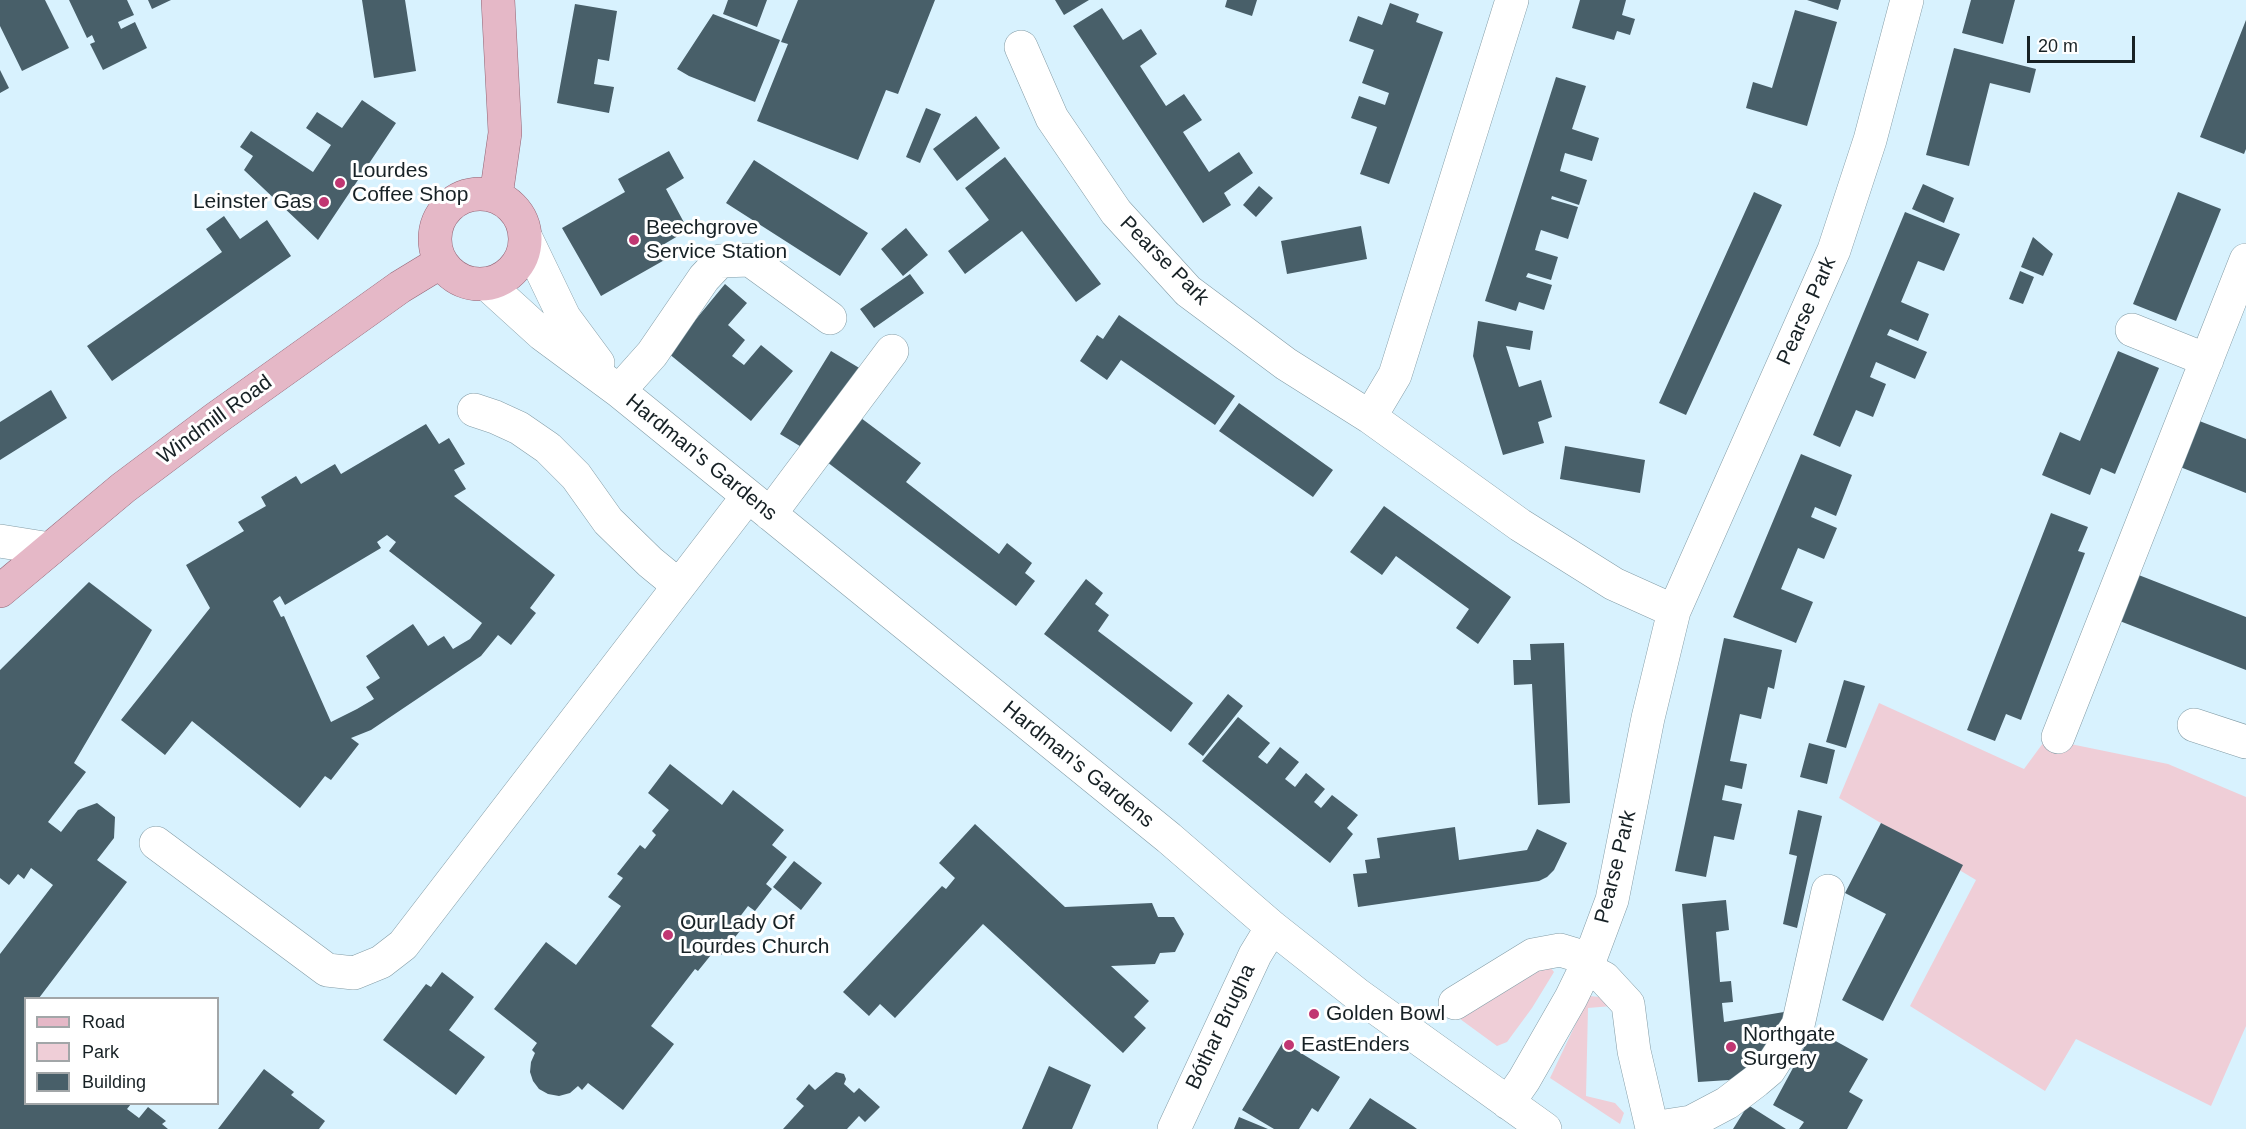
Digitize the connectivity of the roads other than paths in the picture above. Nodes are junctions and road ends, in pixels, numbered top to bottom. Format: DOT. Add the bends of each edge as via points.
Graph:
graph roads {
  1 [pos="498,0"];
  2 [pos="1512,0"];
  3 [pos="1907,0"];
  4 [pos="1021,48"];
  5 [pos="496,196"];
  6 [pos="526,238"];
  7 [pos="2246,260"];
  8 [pos="441,262"];
  9 [pos="487,285"];
  10 [pos="830,318"];
  11 [pos="2132,330"];
  12 [pos="892,351"];
  13 [pos="2206,360"];
  14 [pos="619,391"];
  15 [pos="474,410"];
  16 [pos="1370,417"];
  17 [pos="759,505"];
  18 [pos="0,541"];
  19 [pos="50,549"];
  20 [pos="678,585"];
  21 [pos="0,591"];
  22 [pos="1674,611"];
  23 [pos="2194,725"];
  24 [pos="2058,737"];
  25 [pos="2246,742"];
  26 [pos="156,843"];
  27 [pos="1828,891"];
  28 [pos="1272,927"];
  29 [pos="1588,964"];
  30 [pos="1455,1003"];
  31 [pos="1508,1103"];
  32 [pos="1174,1129"];
  33 [pos="1545,1129"];
  1 -- 5 [label="main road" via="505,133"];
  2 -- 16 [label="street" via="1395,375"];
  3 -- 22 [label="street, Pearse Park" via="1870,140 1834,250"];
  4 -- 16 [label="street, Pearse Park" via="1052,118 1090,175 1116,212 1188,291 1286,364"];
  5 -- 6 [label="main road" via="513,206 523,222"];
  5 -- 8 [label="main road" via="477,193 458,198 444,211 436,227 435,246"];
  6 -- 9 [label="main road" via="524,254 516,269"];
  6 -- 14 [label="street, Hardman's Gardens" via="564,317"];
  7 -- 13 [label="street"];
  8 -- 9 [label="main road" via="453,275 469,283"];
  8 -- 19 [label="main road, Windmill Road" via="215,419"];
  9 -- 14 [label="street, Hardman's Gardens" via="542,334"];
  10 -- 14 [label="street" via="750,260 720,261"];
  11 -- 13 [label="street"];
  12 -- 17 [label="street"];
  13 -- 24 [label="street"];
  14 -- 17 [label="street, Hardman's Gardens"];
  15 -- 20 [label="street" via="519,428 548,448 576,476 608,521"];
  16 -- 22 [label="street, Pearse Park" via="1520,525 1614,584"];
  17 -- 20 [label="street"];
  17 -- 28 [label="street, Hardman's Gardens" via="1170,838"];
  18 -- 19 [label="street"];
  19 -- 21 [label="main road, Windmill Road"];
  20 -- 26 [label="street" via="404,945 381,962 354,973 327,970"];
  22 -- 29 [label="street, Pearse Park" via="1612,900"];
  23 -- 25 [label="street"];
  27 -- 29 [label="street" via="1798,1025 1769,1070 1727,1103 1691,1122 1652,1128 1634,1051 1628,1004"];
  28 -- 31 [label="street, Hardman's Gardens" via="1358,995"];
  28 -- 32 [label="street, Bóthar Brugha" via="1255,955"];
  29 -- 30 [label="street" via="1560,950 1533,955"];
  29 -- 31 [label="street, Pearse Park"];
  31 -- 33 [label="street, Hardman's Gardens"];
}
